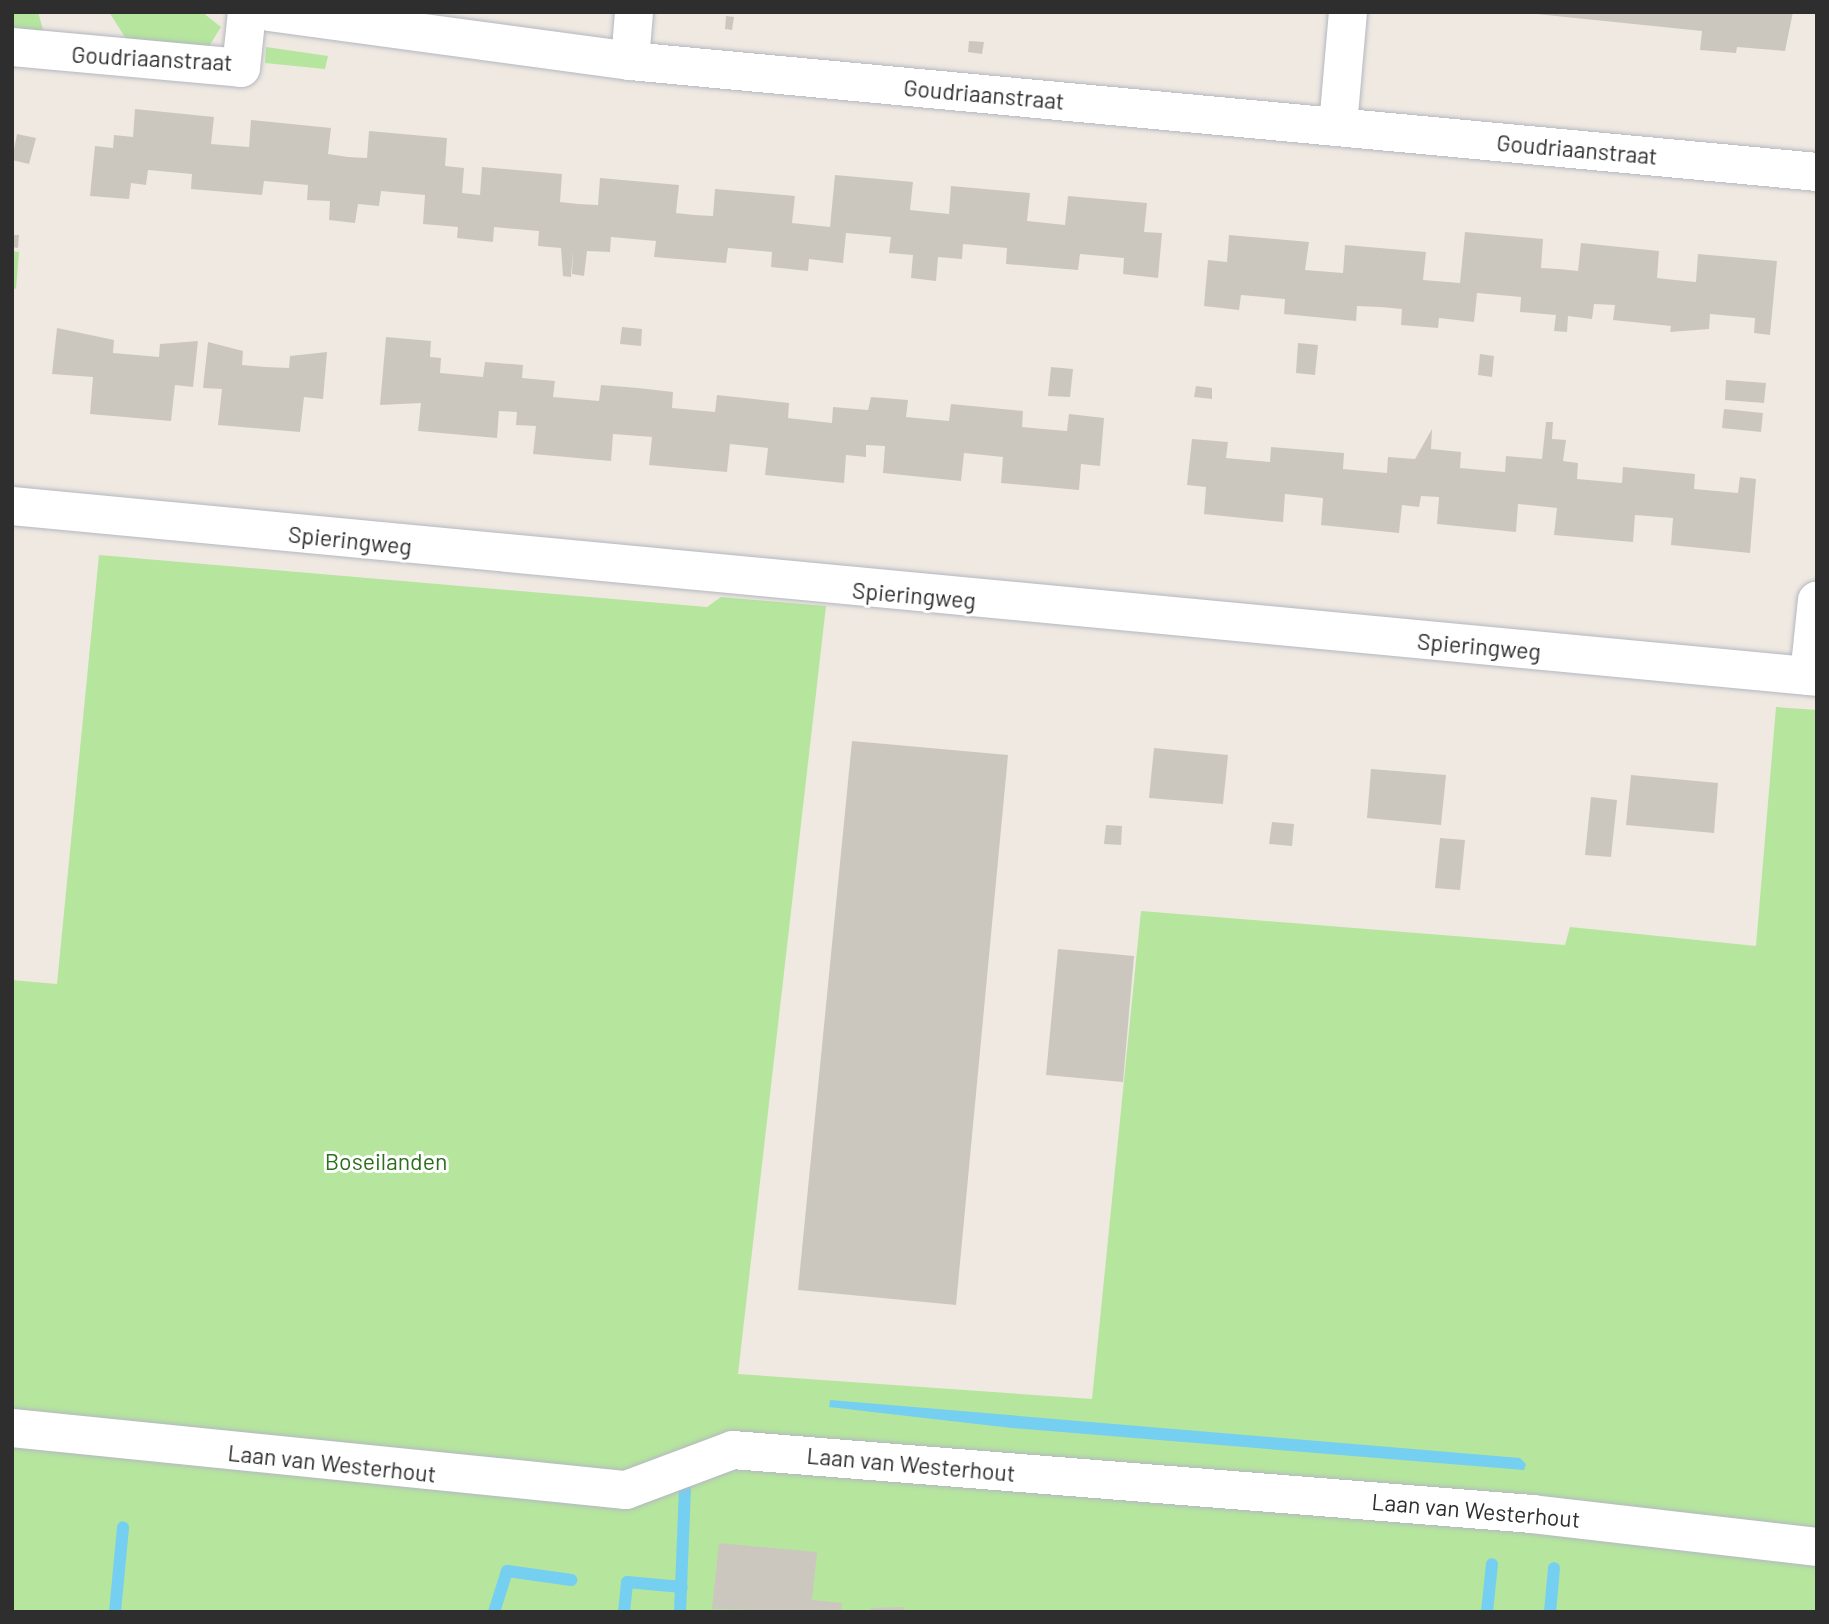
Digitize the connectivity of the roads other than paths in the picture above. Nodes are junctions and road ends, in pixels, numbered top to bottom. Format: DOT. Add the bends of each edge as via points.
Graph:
graph roads {
  1 [pos="247,12"];
  2 [pos="269,12"];
  3 [pos="634,12"];
  4 [pos="1348,12"];
  5 [pos="12,47"];
  6 [pos="630,61"];
  7 [pos="1338,126"];
  8 [pos="1817,172"];
  9 [pos="12,506"];
  10 [pos="1817,600"];
  11 [pos="1813,677"];
  12 [pos="12,1428"];
  13 [pos="1817,1547"];
  1 -- 5 [label="street, Goudriaanstraat" via="241,68"];
  2 -- 6 [label="street, Goudriaanstraat"];
  3 -- 6 [label="street"];
  4 -- 7 [label="street"];
  6 -- 7 [label="street, Goudriaanstraat"];
  7 -- 8 [label="street, Goudriaanstraat"];
  9 -- 11 [label="street, Spieringweg"];
  10 -- 11 [label="street"];
  12 -- 13 [label="street, Laan van Westerhout" via="626,1490 733,1450 1532,1514"];
}
